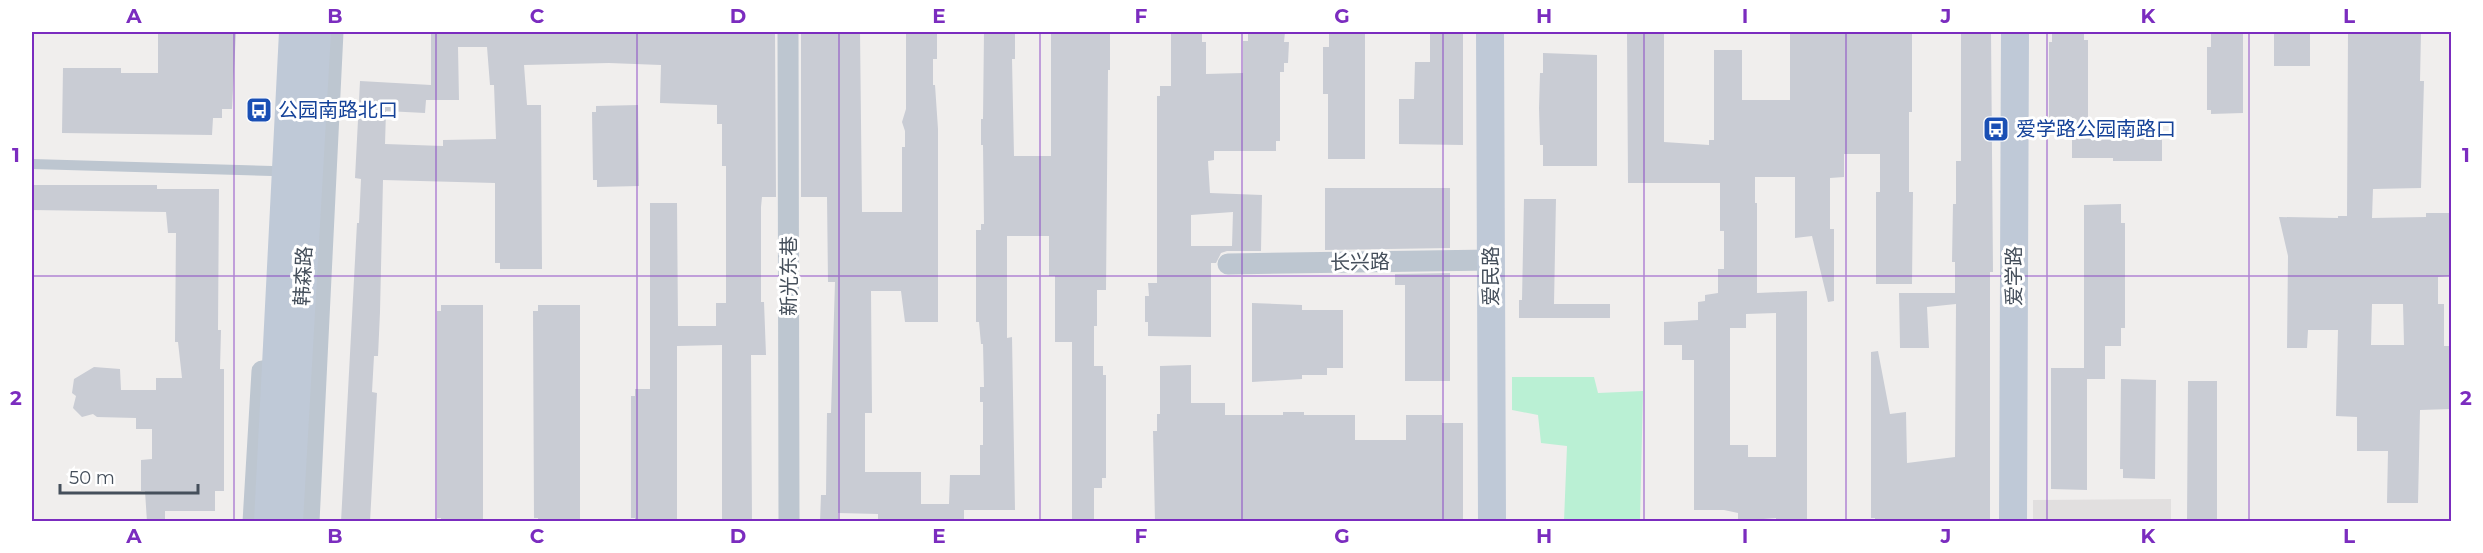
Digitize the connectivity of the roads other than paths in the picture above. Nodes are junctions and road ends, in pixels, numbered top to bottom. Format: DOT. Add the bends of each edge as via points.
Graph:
graph roads {
  1 [pos="280,32"];
  2 [pos="293,32"];
  3 [pos="317,32"];
  4 [pos="333,32"];
  5 [pos="788,32"];
  6 [pos="1490,32"];
  7 [pos="2015,32"];
  8 [pos="32,164"];
  9 [pos="272,171"];
  10 [pos="1491,260"];
  11 [pos="1228,264"];
  12 [pos="253,522"];
  13 [pos="268,522"];
  14 [pos="289,522"];
  15 [pos="309,522"];
  16 [pos="789,522"];
  17 [pos="1491,522"];
  18 [pos="2013,522"];
  1 -- 9 [label="street"];
  2 -- 13 [label="main road, 韩森路"];
  3 -- 14 [label="main road, 韩森路"];
  4 -- 15 [label="street"];
  5 -- 16 [label="street, 新光东巷"];
  6 -- 10 [label="main road, 爱民路"];
  7 -- 18 [label="main road, 爱学路"];
  8 -- 9 [label="lane"];
  9 -- 12 [label="street"];
  10 -- 11 [label="street, 长兴路"];
  10 -- 17 [label="main road, 爱民路"];
}
